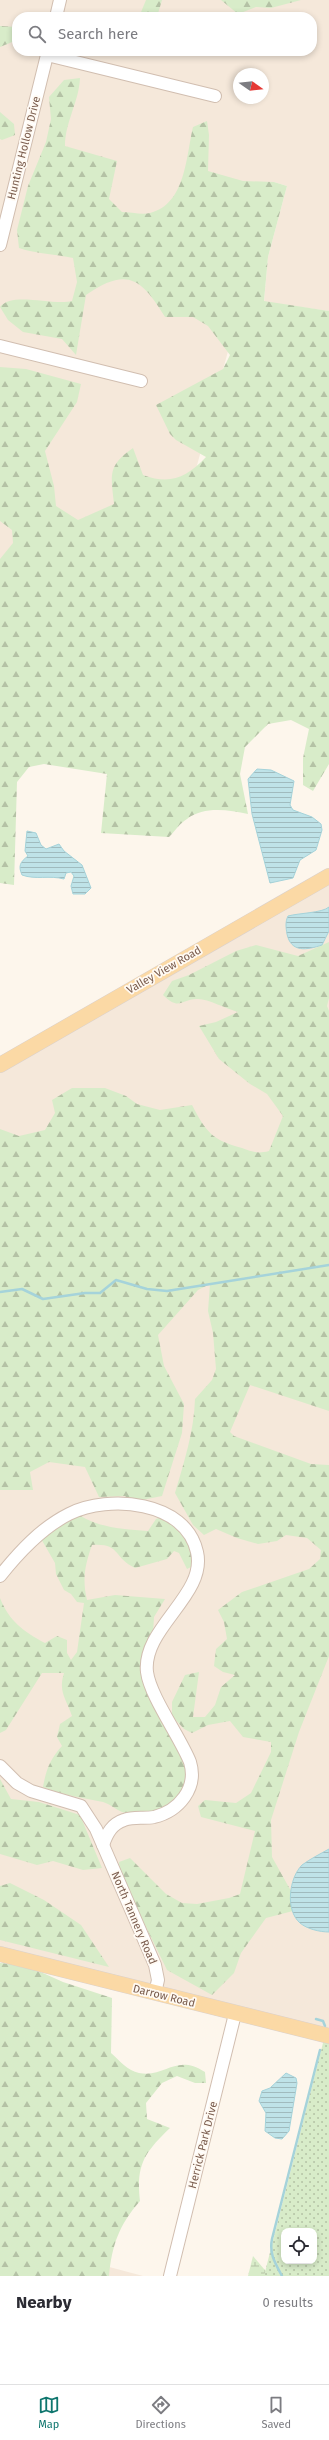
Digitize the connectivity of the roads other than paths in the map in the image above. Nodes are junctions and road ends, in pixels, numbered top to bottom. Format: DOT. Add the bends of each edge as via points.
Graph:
graph roads {
  1 [pos="60,0"];
  2 [pos="57,12"];
  3 [pos="46,56"];
  4 [pos="59,56"];
  5 [pos="215,96"];
  6 [pos="0,246"];
  7 [pos="0,346"];
  8 [pos="141,381"];
  9 [pos="329,876"];
  10 [pos="0,1065"];
  11 [pos="0,1576"];
  12 [pos="0,1766"];
  13 [pos="103,1845"];
  14 [pos="0,1954"];
  15 [pos="155,1993"];
  16 [pos="235,2014"];
  17 [pos="329,2036"];
  18 [pos="170,2276"];
  1 -- 2 [label="street"];
  3 -- 6 [label="street, Hunting Hollow Drive"];
  4 -- 5 [label="street"];
  7 -- 8 [label="street"];
  9 -- 10 [label="main road, Valley View Road"];
  11 -- 13 [label="street" via="42,1532 70,1513 96,1504 134,1506 168,1514 183,1524 194,1541 198,1558 194,1579 153,1644 147,1668 153,1690 190,1762 193,1775 191,1783 184,1798 170,1811 153,1817 131,1817 123,1820 112,1827"];
  12 -- 13 [label="street, North Tannery Road" via="17,1783 31,1791 81,1806"];
  13 -- 15 [label="street, North Tannery Road" via="155,1965 158,1980"];
  14 -- 15 [label="main road, Darrow Road"];
  15 -- 16 [label="main road, Darrow Road"];
  16 -- 17 [label="main road, Darrow Road"];
  16 -- 18 [label="street, Herrick Park Drive"];
}
